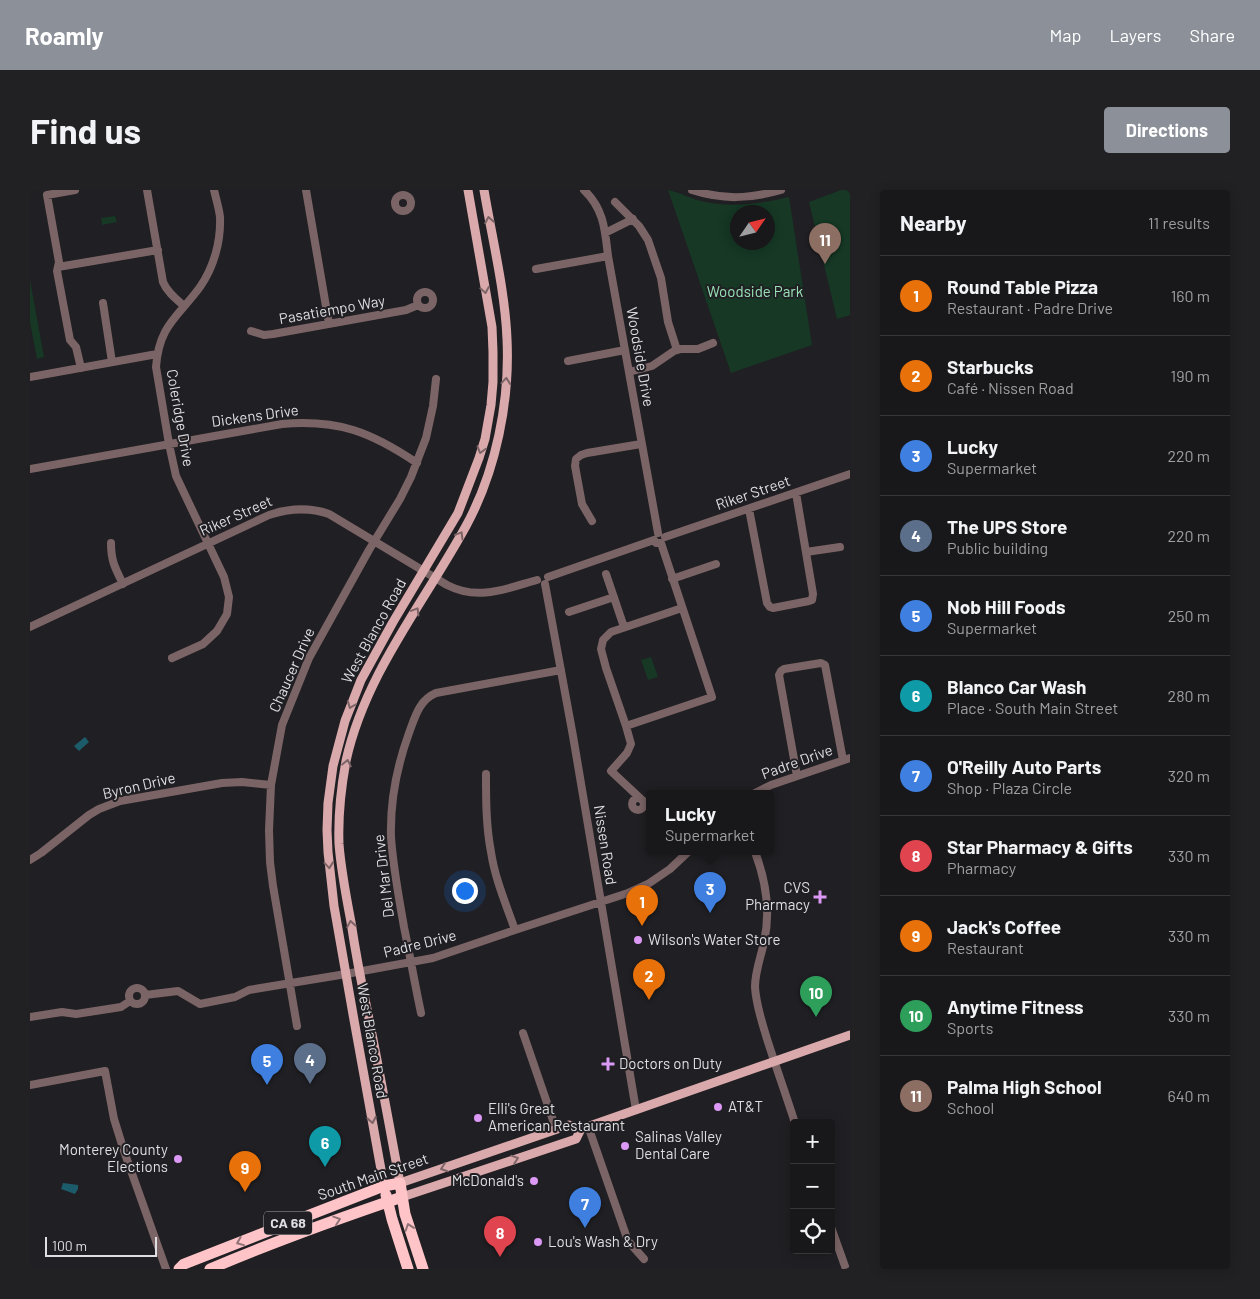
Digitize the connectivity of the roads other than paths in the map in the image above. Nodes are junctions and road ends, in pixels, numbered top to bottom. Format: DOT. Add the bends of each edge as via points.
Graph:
graph roads {
  1 [pos="75,190"];
  2 [pos="147,190"];
  3 [pos="214,190"];
  4 [pos="306,190"];
  5 [pos="468,190"];
  6 [pos="484,190"];
  7 [pos="692,190"];
  8 [pos="781,190"];
  9 [pos="587,191"];
  10 [pos="615,202"];
  11 [pos="633,220"];
  12 [pos="605,233"];
  13 [pos="158,250"];
  14 [pos="608,256"];
  15 [pos="58,267"];
  16 [pos="536,269"];
  17 [pos="103,303"];
  18 [pos="418,305"];
  19 [pos="184,306"];
  20 [pos="329,324"];
  21 [pos="251,331"];
  22 [pos="713,344"];
  23 [pos="625,350"];
  24 [pos="678,350"];
  25 [pos="157,354"];
  26 [pos="568,361"];
  27 [pos="112,362"];
  28 [pos="81,368"];
  29 [pos="629,372"];
  30 [pos="30,378"];
  31 [pos="436,379"];
  32 [pos="169,444"];
  33 [pos="641,444"];
  34 [pos="417,463"];
  35 [pos="30,470"];
  36 [pos="850,474"];
  37 [pos="796,493"];
  38 [pos="749,509"];
  39 [pos="592,522"];
  40 [pos="659,538"];
  41 [pos="374,541"];
  42 [pos="111,543"];
  43 [pos="208,544"];
  44 [pos="840,547"];
  45 [pos="806,552"];
  46 [pos="716,564"];
  47 [pos="424,570"];
  48 [pos="606,574"];
  49 [pos="435,577"];
  50 [pos="672,579"];
  51 [pos="546,580"];
  52 [pos="123,584"];
  53 [pos="614,597"];
  54 [pos="682,608"];
  55 [pos="569,612"];
  56 [pos="30,627"];
  57 [pos="624,628"];
  58 [pos="172,658"];
  59 [pos="561,670"];
  60 [pos="626,726"];
  61 [pos="847,759"];
  62 [pos="486,774"];
  63 [pos="797,776"];
  64 [pos="271,785"];
  65 [pos="761,790"];
  66 [pos="642,800"];
  67 [pos="685,855"];
  68 [pos="755,855"];
  69 [pos="30,860"];
  70 [pos="600,902"];
  71 [pos="515,930"];
  72 [pos="411,963"];
  73 [pos="359,972"];
  74 [pos="346,974"];
  75 [pos="289,983"];
  76 [pos="145,995"];
  77 [pos="130,1001"];
  78 [pos="421,1014"];
  79 [pos="30,1017"];
  80 [pos="297,1026"];
  81 [pos="522,1033"];
  82 [pos="850,1035"];
  83 [pos="774,1062"];
  84 [pos="30,1085"];
  85 [pos="636,1110"];
  86 [pos="794,1119"];
  87 [pos="585,1128"];
  88 [pos="556,1129"];
  89 [pos="400,1183"];
  90 [pos="384,1186"];
  91 [pos="402,1197"];
  92 [pos="388,1202"];
  93 [pos="835,1238"];
  94 [pos="644,1259"];
  95 [pos="166,1269"];
  96 [pos="179,1269"];
  97 [pos="210,1269"];
  98 [pos="408,1269"];
  99 [pos="424,1269"];
  100 [pos="846,1269"];
  1 -- 15 [label="street" via="47,195"];
  2 -- 13 [label="street"];
  3 -- 19 [label="street, Coleridge Drive" via="220,221 215,255 204,280"];
  4 -- 20 [label="street"];
  5 -- 47 [label="main road, West Blanco Road, one-way" via="492,327 494,375 491,405 480,458 458,513"];
  49 -- 6 [label="main road, West Blanco Road, one-way" via="467,524 485,483 503,413 507,376 505,312"];
  7 -- 8 [label="street" via="727,198"];
  9 -- 12 [label="street, Woodside Drive" via="601,212"];
  10 -- 11 [label="street"];
  11 -- 12 [label="street"];
  11 -- 24 [label="street" via="645,234 657,265 668,322"];
  12 -- 14 [label="street, Woodside Drive"];
  13 -- 15 [label="street"];
  13 -- 19 [label="street" via="165,287"];
  14 -- 16 [label="street"];
  14 -- 23 [label="street, Woodside Drive"];
  15 -- 28 [label="street" via="70,340 76,348"];
  17 -- 27 [label="street"];
  18 -- 20 [label="street, Pasatiempo Way"];
  19 -- 25 [label="street, Coleridge Drive" via="165,330"];
  20 -- 21 [label="street, Pasatiempo Way" via="264,335"];
  22 -- 24 [label="street"];
  23 -- 26 [label="street"];
  23 -- 29 [label="street, Woodside Drive"];
  24 -- 29 [label="street" via="652,366"];
  25 -- 27 [label="street"];
  25 -- 32 [label="street, Coleridge Drive" via="158,384"];
  27 -- 28 [label="street"];
  28 -- 30 [label="street"];
  29 -- 33 [label="street, Woodside Drive"];
  31 -- 34 [label="street, Chaucer Drive" via="430,424"];
  32 -- 34 [label="street, Dickens Drive" via="282,424 316,422 362,432"];
  32 -- 35 [label="street, Dickens Drive"];
  32 -- 43 [label="street, Coleridge Drive" via="176,476"];
  33 -- 39 [label="street" via="587,453 576,459 582,504"];
  33 -- 40 [label="street, Woodside Drive"];
  34 -- 41 [label="street, Chaucer Drive"];
  36 -- 37 [label="street, Riker Street"];
  37 -- 38 [label="street, Riker Street"];
  37 -- 45 [label="street"];
  38 -- 40 [label="street, Riker Street"];
  38 -- 45 [label="street" via="766,603 770,607 812,600"];
  40 -- 50 [label="street, Woodside Drive"];
  40 -- 51 [label="street, Riker Street"];
  41 -- 43 [label="street, Riker Street" via="330,514 299,508 269,515"];
  41 -- 47 [label="street, Riker Street"];
  41 -- 64 [label="street, Chaucer Drive" via="309,658 282,725"];
  42 -- 52 [label="street" via="113,563"];
  43 -- 52 [label="street, Riker Street"];
  43 -- 58 [label="street, Coleridge Drive" via="227,588 227,614 217,632 208,640"];
  44 -- 45 [label="street"];
  46 -- 50 [label="street"];
  47 -- 49 [label="street, Riker Street"];
  47 -- 74 [label="main road, West Blanco Road, one-way" via="361,680 345,721 333,766 328,803 328,852"];
  48 -- 53 [label="street"];
  49 -- 51 [label="street, Riker Street" via="454,589 474,593 489,593 537,580 540,584"];
  73 -- 49 [label="main road, West Blanco Road, one-way" via="339,843 340,806 347,760 358,718 374,682"];
  50 -- 54 [label="street, Woodside Drive"];
  51 -- 59 [label="street, Nissen Road"];
  52 -- 56 [label="street, Riker Street"];
  53 -- 55 [label="street"];
  53 -- 57 [label="street"];
  54 -- 57 [label="street"];
  54 -- 60 [label="street, Woodside Drive" via="712,697"];
  57 -- 60 [label="street" via="605,637 601,649"];
  59 -- 70 [label="street, Nissen Road"];
  59 -- 72 [label="street, Del Mar Drive" via="436,693 426,698 419,709 397,773 392,822 396,881"];
  60 -- 66 [label="street" via="630,747 611,771"];
  61 -- 63 [label="street, Padre Drive"];
  61 -- 63 [label="street" via="825,664 784,669 779,675"];
  62 -- 71 [label="street" via="491,853"];
  63 -- 65 [label="street, Padre Drive"];
  64 -- 69 [label="street, Byron Drive" via="222,783 120,801 82,819"];
  64 -- 75 [label="street, Chaucer Drive" via="270,862"];
  67 -- 70 [label="street, Padre Drive" via="648,884"];
  68 -- 83 [label="street" via="764,879 768,906 755,985 756,999"];
  70 -- 71 [label="street, Padre Drive"];
  70 -- 85 [label="street, Nissen Road"];
  71 -- 72 [label="street, Padre Drive"];
  72 -- 73 [label="street, Padre Drive"];
  72 -- 78 [label="street, Del Mar Drive"];
  73 -- 74 [label="street, Padre Drive"];
  73 -- 89 [label="main road, West Blanco Road"];
  74 -- 75 [label="street, Padre Drive"];
  74 -- 90 [label="main road, West Blanco Road, one-way"];
  75 -- 76 [label="street, Padre Drive" via="200,1004 178,991"];
  75 -- 80 [label="street, Chaucer Drive"];
  76 -- 77 [label="street" via="140,1004"];
  76 -- 77 [label="street" via="140,989 133,989 129,993"];
  77 -- 79 [label="street" via="121,1007 103,1010"];
  81 -- 88 [label="street"];
  82 -- 83 [label="main road, South Main Street / CA 68"];
  83 -- 85 [label="main road, South Main Street / CA 68"];
  83 -- 86 [label="street"];
  84 -- 95 [label="street" via="105,1071 124,1151"];
  85 -- 87 [label="main road, South Main Street / CA 68"];
  87 -- 88 [label="main road, South Main Street / CA 68" via="569,1125"];
  91 -- 87 [label="main road, South Main Street, one-way" via="576,1139"];
  87 -- 94 [label="street" via="628,1241"];
  88 -- 89 [label="main road, South Main Street / CA 68, one-way"];
  89 -- 90 [label="highway, South Main Street / CA 68"];
  89 -- 91 [label="highway"];
  90 -- 92 [label="highway"];
  90 -- 96 [label="highway, South Main Street / CA 68, one-way" via="184,1264"];
  91 -- 92 [label="highway, South Main Street"];
  99 -- 91 [label="highway, one-way"];
  97 -- 92 [label="highway, South Main Street, one-way" via="258,1248"];
  92 -- 98 [label="highway"];
  93 -- 100 [label="street"];
}
